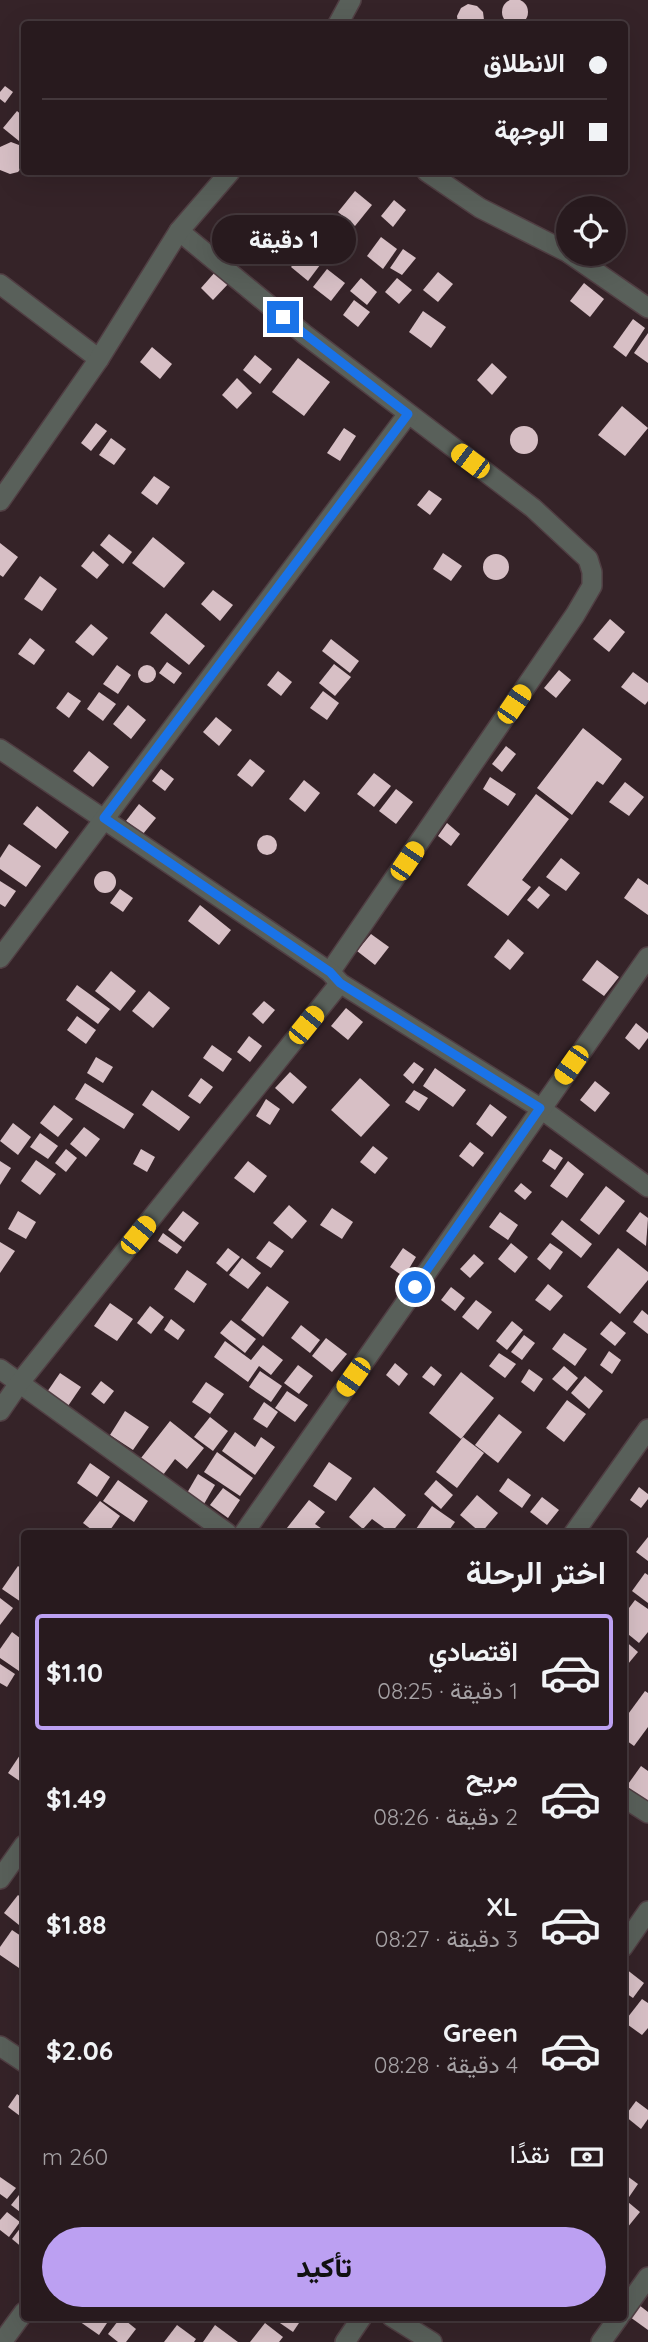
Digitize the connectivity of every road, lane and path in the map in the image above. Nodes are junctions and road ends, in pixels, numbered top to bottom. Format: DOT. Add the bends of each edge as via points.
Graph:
graph roads {
  1 [pos="351,0"];
  2 [pos="340,21"];
  3 [pos="227,175"];
  4 [pos="431,175"];
  5 [pos="179,231"];
  6 [pos="556,246"];
  7 [pos="588,266"];
  8 [pos="0,284"];
  9 [pos="648,308"];
  10 [pos="99,359"];
  11 [pos="408,414"];
  12 [pos="0,501"];
  13 [pos="0,749"];
  14 [pos="104,818"];
  15 [pos="648,957"];
  16 [pos="0,958"];
  17 [pos="335,978"];
  18 [pos="540,1108"];
  19 [pos="648,1187"];
  20 [pos="0,1370"];
  21 [pos="20,1382"];
  22 [pos="0,1411"];
  23 [pos="648,1429"];
  24 [pos="223,1530"];
  25 [pos="246,1530"];
  26 [pos="576,1530"];
  27 [pos="627,1800"];
  28 [pos="648,1814"];
  29 [pos="21,1849"];
  30 [pos="0,1880"];
  31 [pos="648,1911"];
  32 [pos="627,1941"];
  33 [pos="0,2046"];
  34 [pos="21,2060"];
  35 [pos="648,2277"];
  36 [pos="627,2306"];
  37 [pos="21,2316"];
  38 [pos="359,2321"];
  39 [pos="398,2321"];
  40 [pos="616,2321"];
  41 [pos="2,2342"];
  42 [pos="345,2342"];
  43 [pos="432,2342"];
  44 [pos="601,2342"];
  1 -- 2 [label="street"];
  3 -- 5 [label="street"];
  4 -- 6 [label="street" via="480,208"];
  5 -- 10 [label="street"];
  5 -- 11 [label="street"];
  7 -- 9 [label="street"];
  8 -- 10 [label="street"];
  10 -- 12 [label="street"];
  11 -- 14 [label="street"];
  11 -- 17 [label="street" via="533,508 588,559 592,586"];
  13 -- 14 [label="street"];
  14 -- 16 [label="street"];
  14 -- 17 [label="street"];
  15 -- 18 [label="street"];
  17 -- 18 [label="street"];
  17 -- 21 [label="street"];
  18 -- 19 [label="street"];
  18 -- 25 [label="street"];
  20 -- 21 [label="street"];
  21 -- 22 [label="street"];
  21 -- 24 [label="street"];
  23 -- 26 [label="street"];
  27 -- 28 [label="street"];
  29 -- 30 [label="street"];
  31 -- 32 [label="street"];
  33 -- 34 [label="street"];
  35 -- 36 [label="street"];
  37 -- 41 [label="street"];
  38 -- 42 [label="street"];
  39 -- 43 [label="street"];
  40 -- 44 [label="street"];
}
